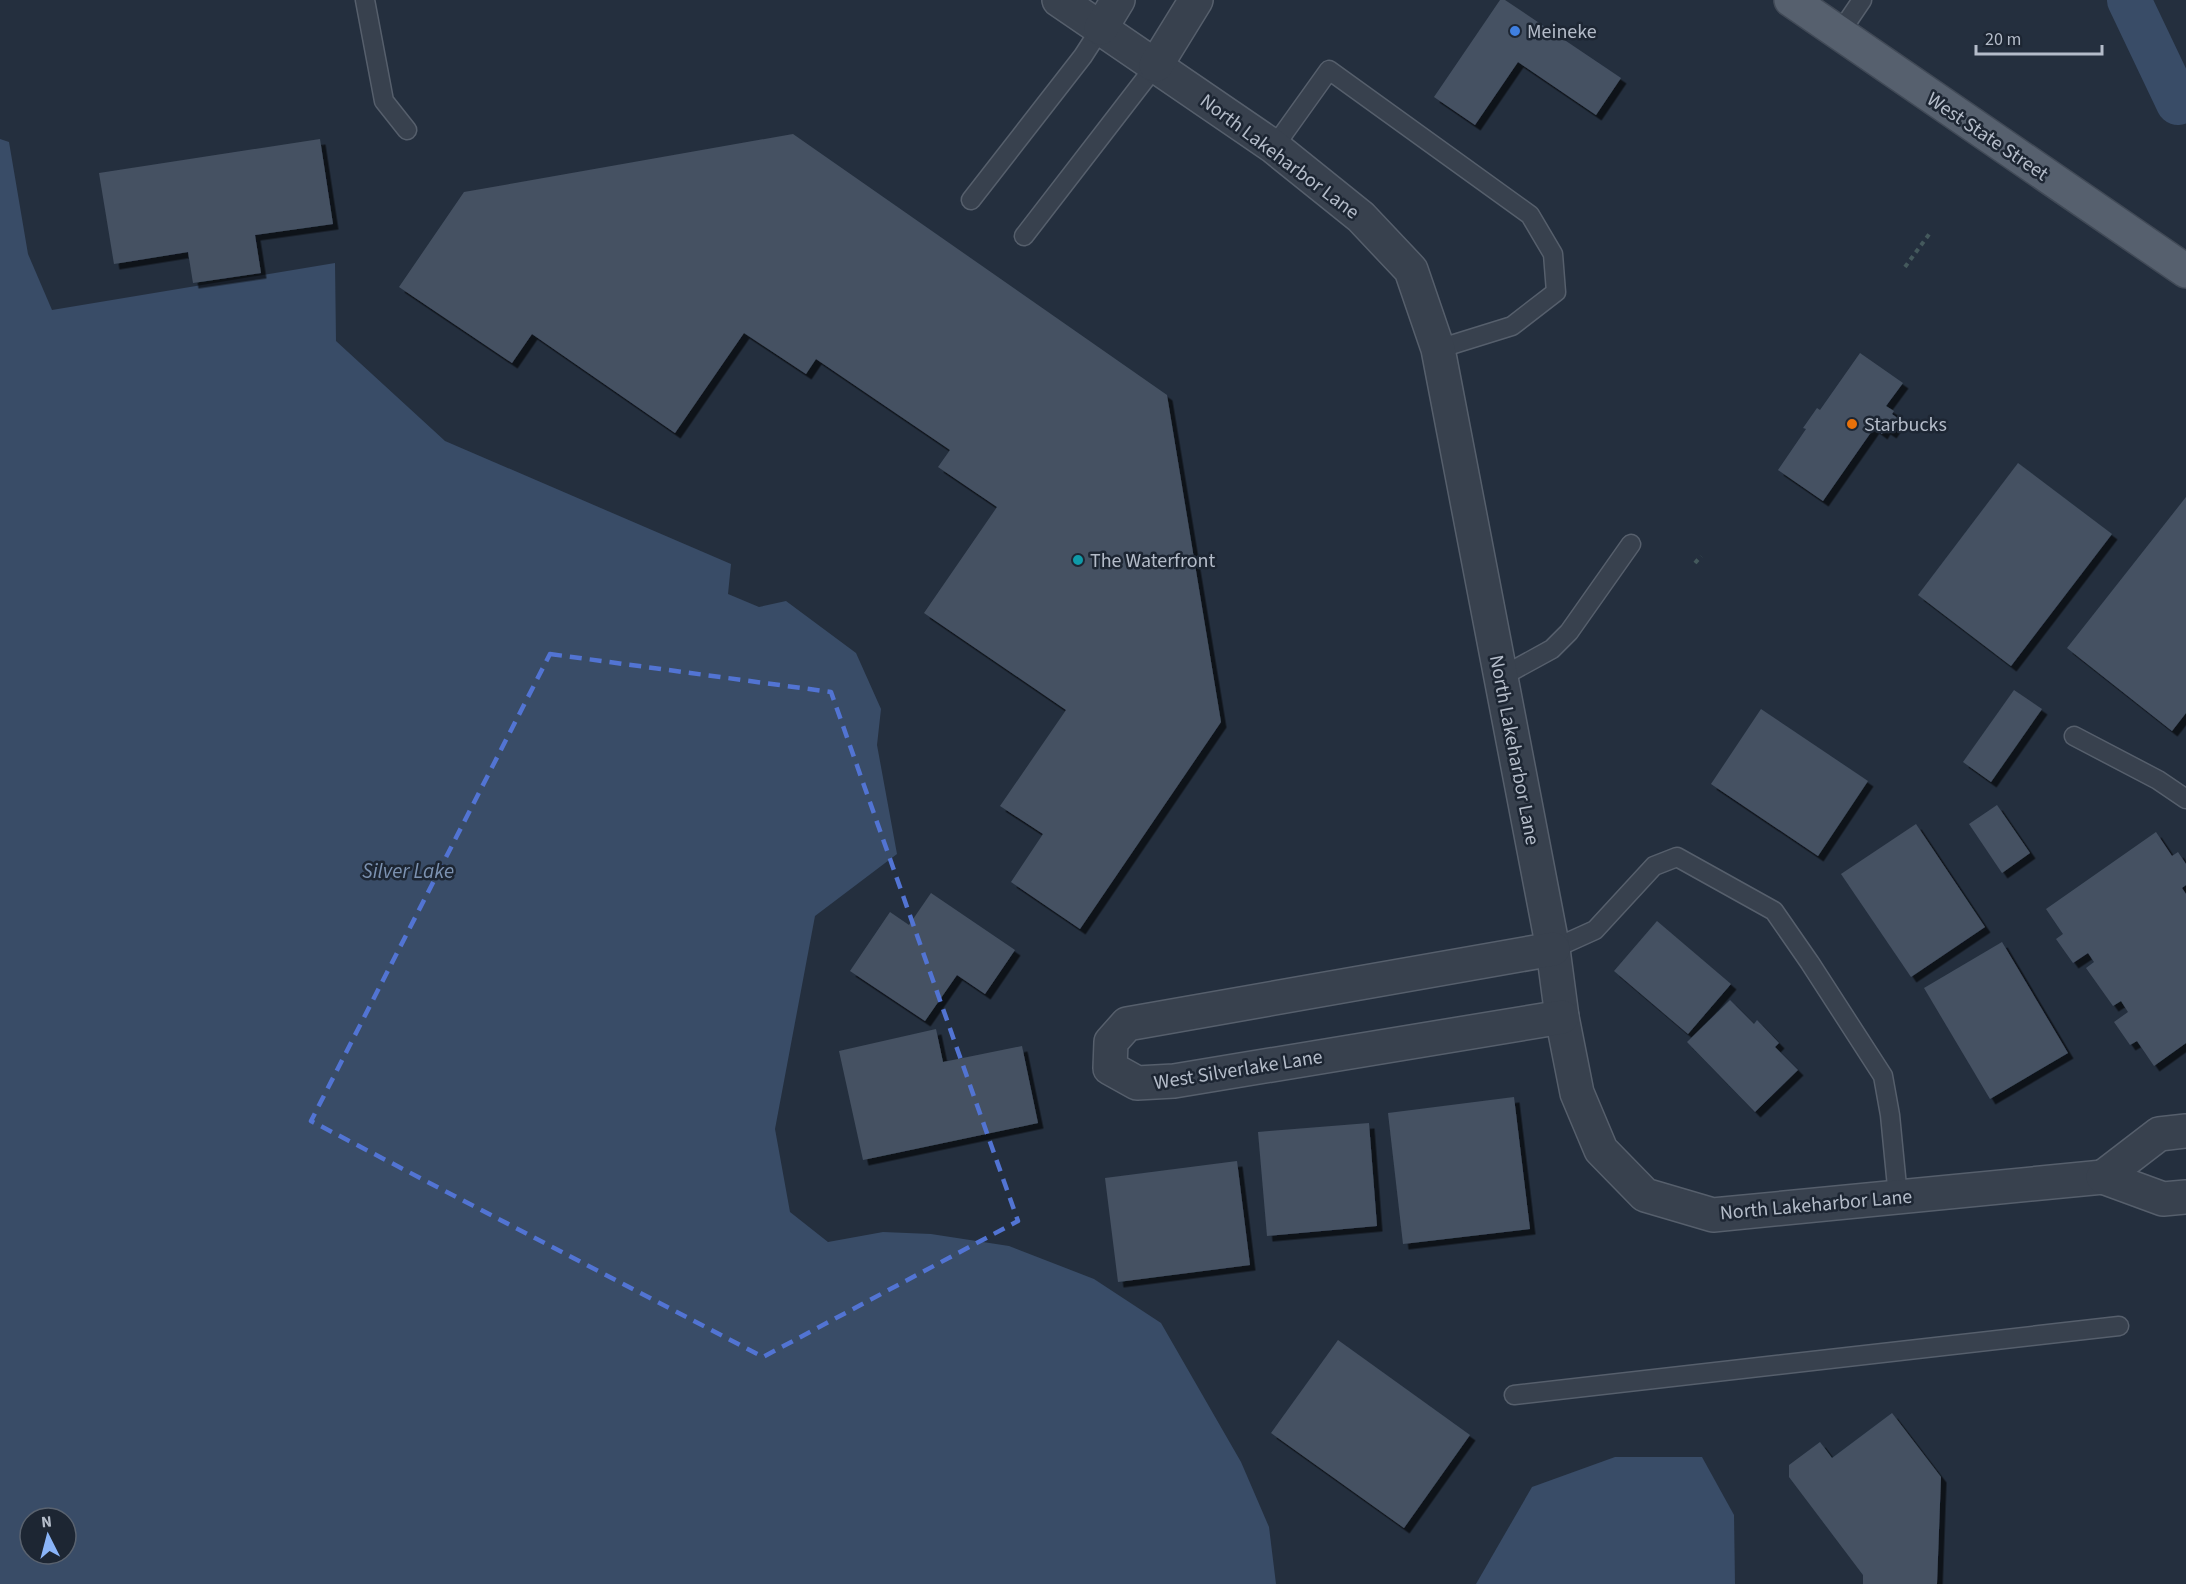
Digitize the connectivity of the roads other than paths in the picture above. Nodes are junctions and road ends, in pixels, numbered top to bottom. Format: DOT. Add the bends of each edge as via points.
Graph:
graph roads {
  1 [pos="365,0"];
  2 [pos="1059,0"];
  3 [pos="1118,0"];
  4 [pos="1196,0"];
  5 [pos="1791,0"];
  6 [pos="1862,0"];
  7 [pos="1101,28"];
  8 [pos="1839,34"];
  9 [pos="1156,65"];
  10 [pos="407,130"];
  11 [pos="1274,147"];
  12 [pos="971,200"];
  13 [pos="1024,236"];
  14 [pos="2186,271"];
  15 [pos="1438,349"];
  16 [pos="1631,544"];
  17 [pos="1501,677"];
  18 [pos="2074,736"];
  19 [pos="2186,799"];
  20 [pos="1553,949"];
  21 [pos="1562,1017"];
  22 [pos="2186,1131"];
  23 [pos="2103,1177"];
  24 [pos="1898,1197"];
  25 [pos="2186,1197"];
  26 [pos="2119,1326"];
  27 [pos="1514,1395"];
  1 -- 10 [label="lane" via="384,101"];
  2 -- 7 [label="street, North Lakeharbor Lane"];
  3 -- 7 [label="street"];
  4 -- 9 [label="street"];
  5 -- 8 [label="main road, West State Street"];
  6 -- 8 [label="lane"];
  7 -- 9 [label="street, North Lakeharbor Lane"];
  7 -- 12 [label="lane"];
  8 -- 14 [label="main road, West State Street"];
  9 -- 11 [label="street, North Lakeharbor Lane"];
  9 -- 13 [label="lane"];
  11 -- 15 [label="street, North Lakeharbor Lane" via="1361,217 1411,270"];
  11 -- 15 [label="lane" via="1329,70 1530,215 1553,254 1556,292 1512,326"];
  15 -- 17 [label="street, North Lakeharbor Lane"];
  16 -- 17 [label="lane" via="1569,632 1552,649"];
  17 -- 20 [label="street, North Lakeharbor Lane"];
  18 -- 19 [label="lane"];
  20 -- 21 [label="street, North Lakeharbor Lane"];
  20 -- 21 [label="street, West Silverlake Lane" via="1127,1024 1112,1042 1110,1068 1137,1083 1174,1081"];
  20 -- 24 [label="lane" via="1595,930 1654,866 1677,857 1774,911 1883,1076"];
  21 -- 24 [label="street, North Lakeharbor Lane" via="1577,1093 1601,1150 1645,1195 1713,1215"];
  22 -- 23 [label="street" via="2159,1134"];
  23 -- 24 [label="street, North Lakeharbor Lane"];
  23 -- 25 [label="street, North Lakeharbor Lane" via="2163,1199"];
  26 -- 27 [label="lane"];
}
